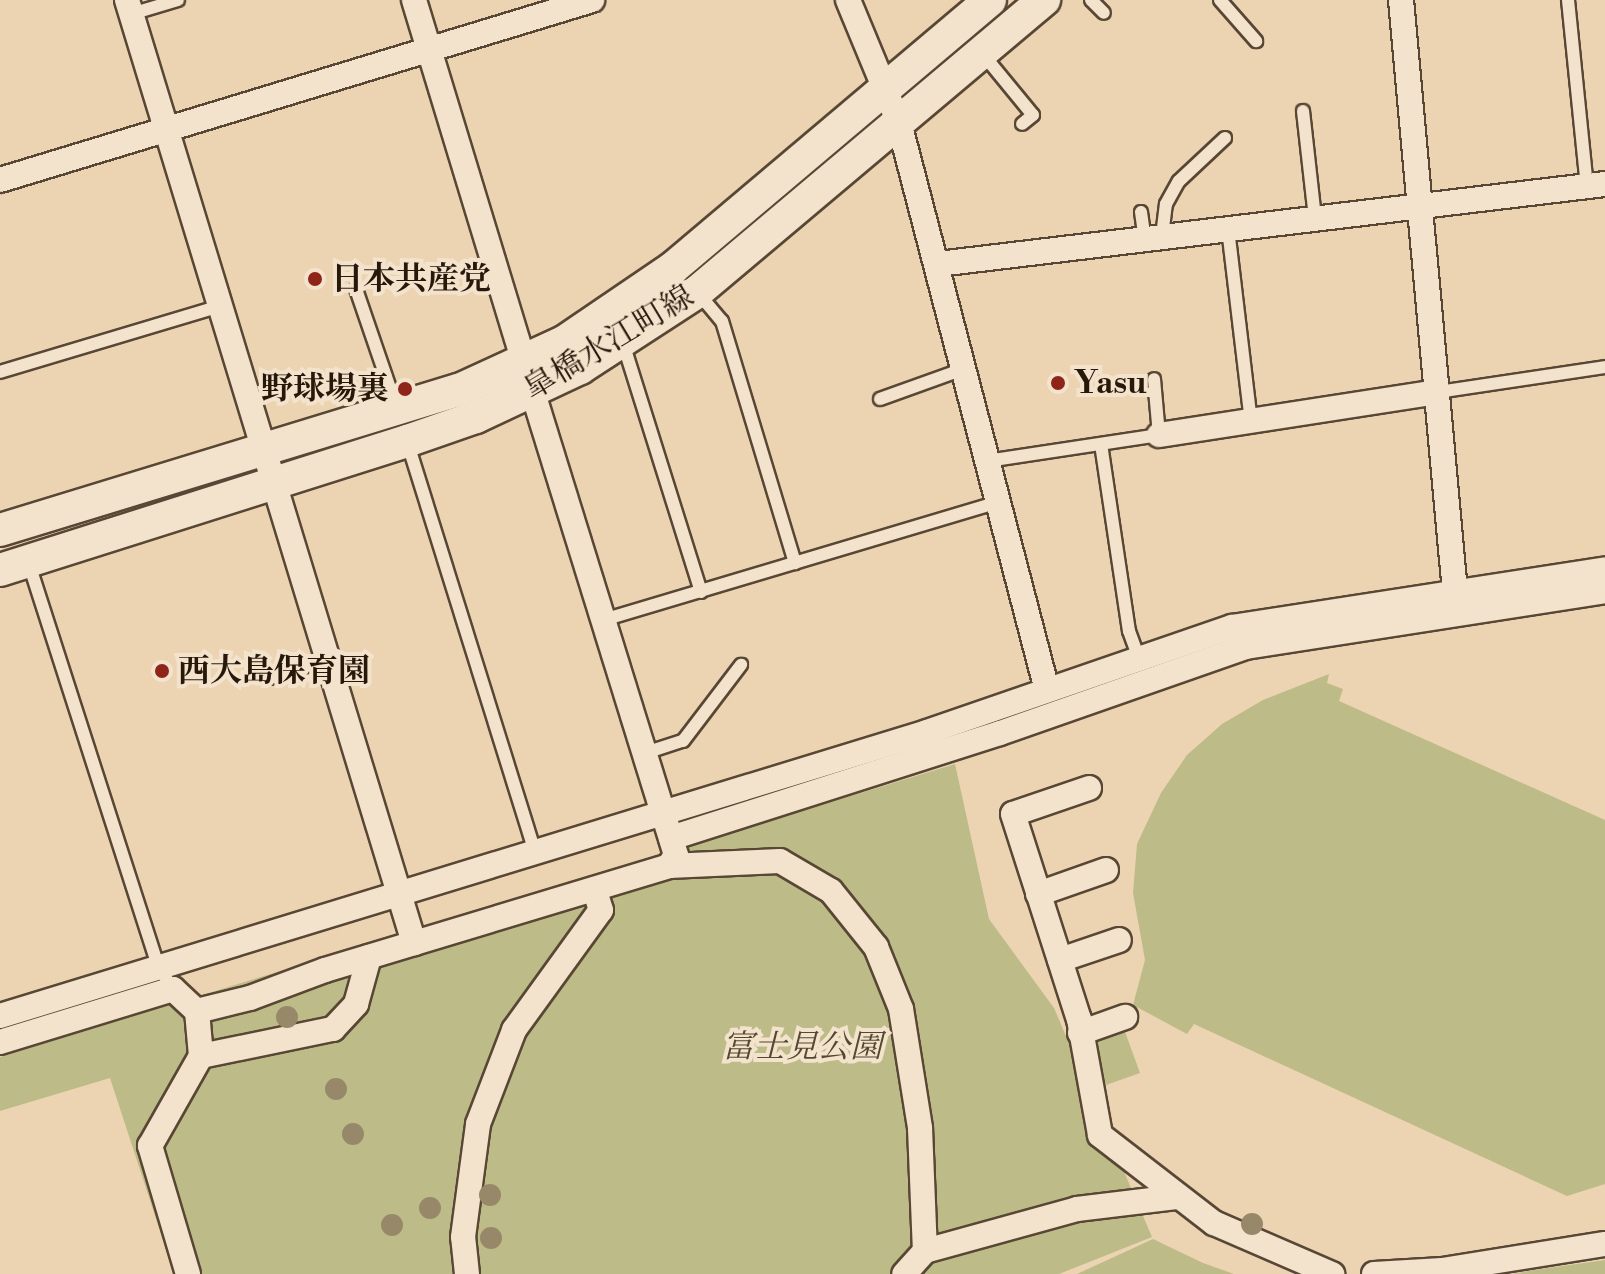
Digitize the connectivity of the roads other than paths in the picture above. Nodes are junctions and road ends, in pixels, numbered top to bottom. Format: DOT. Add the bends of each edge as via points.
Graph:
graph roads {
  1 [pos="178,0"];
  2 [pos="414,0"];
  3 [pos="592,0"];
  4 [pos="848,0"];
  5 [pos="990,0"];
  6 [pos="1044,0"];
  7 [pos="1091,0"];
  8 [pos="1220,0"];
  9 [pos="1401,0"];
  10 [pos="1568,0"];
  11 [pos="129,7"];
  12 [pos="1104,13"];
  13 [pos="1256,41"];
  14 [pos="429,50"];
  15 [pos="982,53"];
  16 [pos="886,88"];
  17 [pos="1303,111"];
  18 [pos="899,123"];
  19 [pos="1022,124"];
  20 [pos="167,130"];
  21 [pos="1225,138"];
  22 [pos="0,180"];
  23 [pos="1596,185"];
  24 [pos="1423,205"];
  25 [pos="1141,212"];
  26 [pos="1315,218"];
  27 [pos="1228,229"];
  28 [pos="1154,238"];
  29 [pos="938,264"];
  30 [pos="356,289"];
  31 [pos="697,292"];
  32 [pos="220,306"];
  33 [pos="623,342"];
  34 [pos="968,363"];
  35 [pos="1605,367"];
  36 [pos="0,372"];
  37 [pos="529,377"];
  38 [pos="1154,379"];
  39 [pos="1438,392"];
  40 [pos="880,399"];
  41 [pos="397,409"];
  42 [pos="1251,421"];
  43 [pos="1159,435"];
  44 [pos="407,441"];
  45 [pos="1101,444"];
  46 [pos="265,450"];
  47 [pos="987,461"];
  48 [pos="274,483"];
  49 [pos="998,502"];
  50 [pos="0,530"];
  51 [pos="795,563"];
  52 [pos="14,565"];
  53 [pos="1605,569"];
  54 [pos="1605,591"];
  55 [pos="701,592"];
  56 [pos="1455,592"];
  57 [pos="603,620"];
  58 [pos="1139,658"];
  59 [pos="327,659"];
  60 [pos="741,665"];
  61 [pos="270,678"];
  62 [pos="1047,690"];
  63 [pos="645,753"];
  64 [pos="1089,788"];
  65 [pos="667,826"];
  66 [pos="536,854"];
  67 [pos="669,866"];
  68 [pos="1106,870"];
  69 [pos="594,889"];
  70 [pos="1038,894"];
  71 [pos="397,895"];
  72 [pos="1119,940"];
  73 [pos="414,943"];
  74 [pos="369,957"];
  75 [pos="1060,960"];
  76 [pos="159,968"];
  77 [pos="173,989"];
  78 [pos="197,1011"];
  79 [pos="0,1016"];
  80 [pos="1125,1017"];
  81 [pos="1080,1033"];
  82 [pos="0,1042"];
  83 [pos="201,1056"];
  84 [pos="1176,1197"];
  85 [pos="1605,1244"];
  86 [pos="925,1251"];
  87 [pos="188,1274"];
  88 [pos="467,1274"];
  89 [pos="904,1274"];
  90 [pos="1332,1274"];
  91 [pos="1374,1274"];
  1 -- 11 [label="lane"];
  2 -- 14 [label="street"];
  3 -- 14 [label="street"];
  4 -- 16 [label="street"];
  5 -- 16 [label="street, 皐橋水江町線"];
  6 -- 15 [label="street, 皐橋水江町線"];
  7 -- 12 [label="lane"];
  8 -- 13 [label="lane"];
  9 -- 24 [label="street"];
  10 -- 23 [label="lane"];
  11 -- 20 [label="street"];
  14 -- 20 [label="street"];
  14 -- 37 [label="street"];
  15 -- 18 [label="street, 皐橋水江町線"];
  15 -- 19 [label="lane" via="1033,115"];
  16 -- 18 [label="street"];
  16 -- 37 [label="street, 皐橋水江町線" via="673,268"];
  17 -- 26 [label="lane"];
  18 -- 29 [label="street"];
  18 -- 31 [label="street, 皐橋水江町線"];
  20 -- 22 [label="street"];
  20 -- 32 [label="street"];
  21 -- 28 [label="lane" via="1179,181"];
  23 -- 24 [label="street"];
  24 -- 26 [label="street"];
  24 -- 39 [label="street" via="1422,281 1428,352"];
  25 -- 28 [label="lane"];
  26 -- 27 [label="street"];
  27 -- 28 [label="street"];
  27 -- 42 [label="lane"];
  28 -- 29 [label="street"];
  29 -- 34 [label="street"];
  30 -- 41 [label="lane"];
  31 -- 33 [label="street, 皐橋水江町線"];
  31 -- 51 [label="lane" via="722,321"];
  32 -- 36 [label="lane"];
  32 -- 46 [label="street"];
  33 -- 37 [label="street, 皐橋水江町線"];
  33 -- 55 [label="lane"];
  34 -- 40 [label="lane"];
  34 -- 47 [label="street"];
  35 -- 39 [label="lane"];
  37 -- 41 [label="street, 皐橋水江町線"];
  37 -- 44 [label="street, 皐橋水江町線"];
  37 -- 57 [label="street"];
  38 -- 43 [label="lane"];
  39 -- 42 [label="street"];
  39 -- 56 [label="street"];
  41 -- 46 [label="street, 皐橋水江町線"];
  42 -- 43 [label="street"];
  43 -- 45 [label="lane"];
  44 -- 48 [label="street, 皐橋水江町線"];
  44 -- 66 [label="lane"];
  45 -- 47 [label="lane"];
  45 -- 58 [label="lane" via="1129,631"];
  46 -- 48 [label="street"];
  46 -- 50 [label="street, 皐橋水江町線"];
  47 -- 49 [label="street"];
  48 -- 52 [label="street, 皐橋水江町線"];
  48 -- 59 [label="street"];
  49 -- 51 [label="lane"];
  49 -- 62 [label="street"];
  51 -- 55 [label="lane"];
  52 -- 76 [label="lane"];
  53 -- 56 [label="street"];
  54 -- 65 [label="street" via="1245,647 1000,733"];
  55 -- 57 [label="lane"];
  56 -- 58 [label="street" via="1257,620"];
  57 -- 63 [label="street"];
  58 -- 62 [label="street"];
  59 -- 61 [label="lane"];
  59 -- 71 [label="street"];
  60 -- 63 [label="lane" via="683,741"];
  62 -- 65 [label="street"];
  63 -- 65 [label="street"];
  64 -- 70 [label="street" via="1013,814"];
  65 -- 66 [label="street"];
  65 -- 67 [label="street" via="676,855"];
  66 -- 71 [label="street"];
  67 -- 69 [label="street"];
  67 -- 86 [label="street" via="780,861 831,891 876,947 901,1009 920,1128"];
  68 -- 70 [label="street"];
  69 -- 73 [label="street"];
  69 -- 88 [label="street" via="601,910 514,1030 478,1124 463,1237"];
  70 -- 75 [label="street"];
  71 -- 73 [label="street"];
  71 -- 76 [label="street"];
  72 -- 75 [label="street"];
  73 -- 74 [label="street"];
  74 -- 78 [label="street"];
  74 -- 83 [label="street" via="356,1004 333,1029"];
  75 -- 81 [label="street"];
  76 -- 77 [label="lane"];
  76 -- 79 [label="street"];
  77 -- 78 [label="street"];
  77 -- 82 [label="street"];
  78 -- 83 [label="street"];
  80 -- 81 [label="street"];
  81 -- 84 [label="street" via="1100,1135"];
  83 -- 87 [label="street" via="150,1146"];
  84 -- 86 [label="street" via="1077,1209"];
  84 -- 90 [label="street" via="1214,1223"];
  85 -- 91 [label="street" via="1442,1270"];
  86 -- 89 [label="street"];
}
